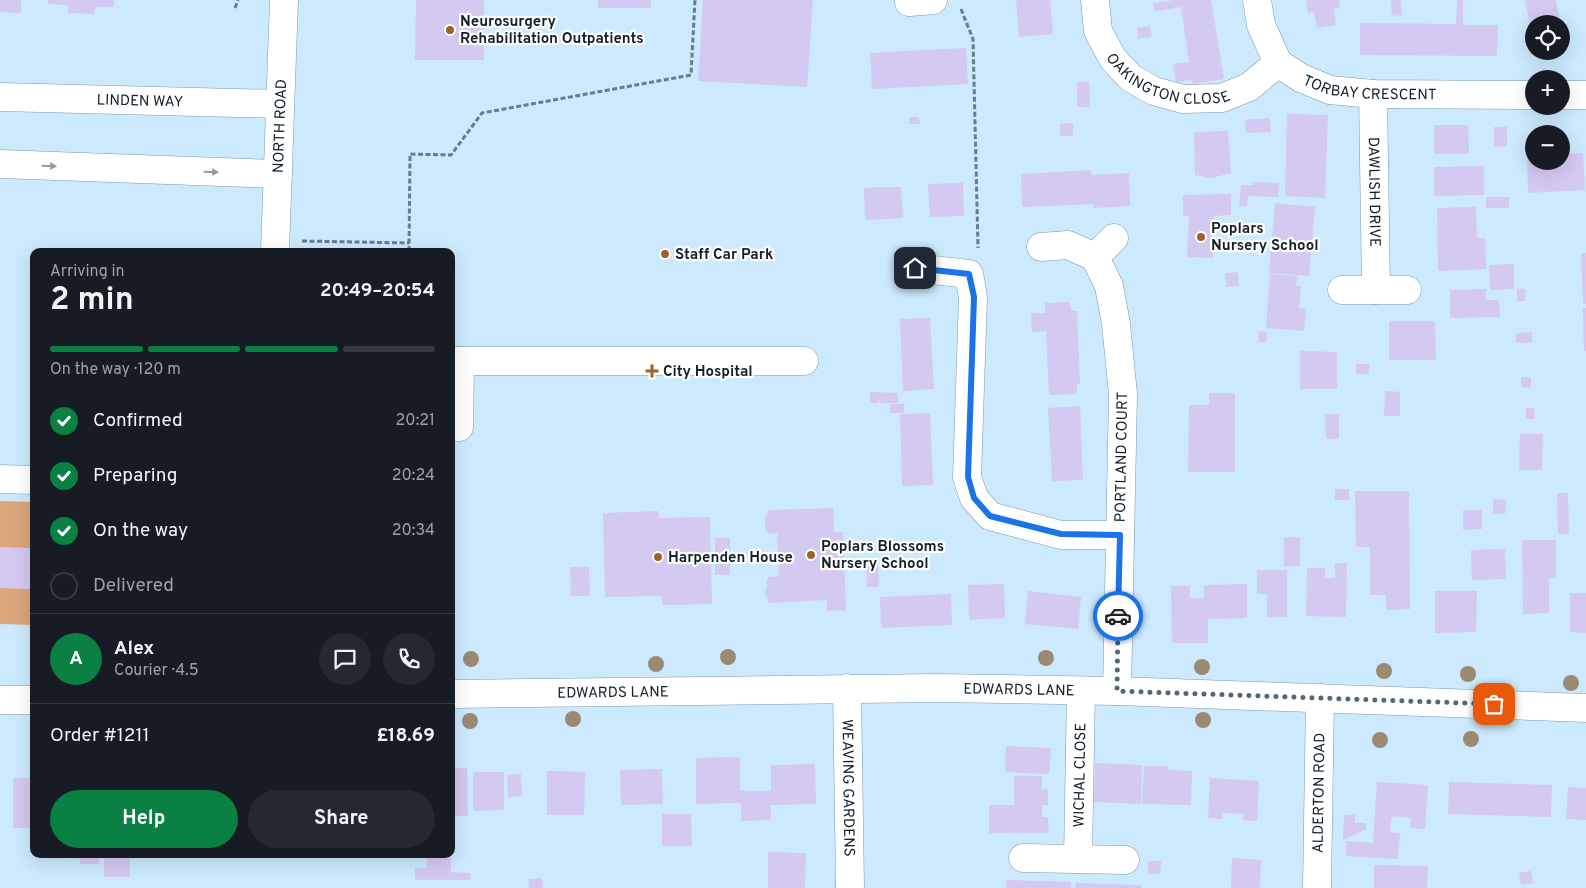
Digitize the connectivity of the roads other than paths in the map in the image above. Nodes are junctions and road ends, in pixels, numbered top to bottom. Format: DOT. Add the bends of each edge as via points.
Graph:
graph roads {
  1 [pos="284,0"];
  2 [pos="1095,0"];
  3 [pos="1258,0"];
  4 [pos="1278,63"];
  5 [pos="1374,94"];
  6 [pos="1525,95"];
  7 [pos="1570,95"];
  8 [pos="1586,95"];
  9 [pos="0,97"];
  10 [pos="280,104"];
  11 [pos="0,164"];
  12 [pos="278,174"];
  13 [pos="1114,238"];
  14 [pos="275,246"];
  15 [pos="1041,247"];
  16 [pos="1095,257"];
  17 [pos="915,268"];
  18 [pos="1342,290"];
  19 [pos="1376,290"];
  20 [pos="1407,290"];
  21 [pos="455,361"];
  22 [pos="804,361"];
  23 [pos="455,427"];
  24 [pos="0,479"];
  25 [pos="30,480"];
  26 [pos="1120,535"];
  27 [pos="847,688"];
  28 [pos="1081,691"];
  29 [pos="1117,691"];
  30 [pos="455,694"];
  31 [pos="1320,698"];
  32 [pos="0,700"];
  33 [pos="30,700"];
  34 [pos="1586,708"];
  35 [pos="1022,858"];
  36 [pos="1078,859"];
  37 [pos="1125,860"];
  38 [pos="850,888"];
  39 [pos="1317,888"];
  1 -- 10 [label="street, NORTH ROAD"];
  2 -- 4 [label="street, OAKINGTON CLOSE" via="1098,31 1113,58 1131,78 1154,91 1183,98 1222,98 1249,87"];
  3 -- 4 [label="street" via="1261,25"];
  4 -- 5 [label="street, TORBAY CRESCENT" via="1301,78 1330,90"];
  5 -- 6 [label="street, TORBAY CRESCENT"];
  5 -- 19 [label="street, DAWLISH DRIVE"];
  7 -- 8 [label="street"];
  9 -- 10 [label="street, LINDEN WAY"];
  10 -- 12 [label="street, NORTH ROAD"];
  11 -- 12 [label="street, one-way"];
  12 -- 14 [label="street, NORTH ROAD"];
  13 -- 16 [label="street"];
  15 -- 16 [label="street" via="1068,245"];
  16 -- 26 [label="street, PORTLAND COURT" via="1109,286 1123,394"];
  17 -- 26 [label="street" via="969,274 974,297 968,477 974,498 990,516 1043,530 1061,534"];
  18 -- 19 [label="street"];
  19 -- 20 [label="street"];
  21 -- 22 [label="street"];
  21 -- 23 [label="street" via="459,427"];
  24 -- 25 [label="street"];
  26 -- 29 [label="street, PORTLAND COURT"];
  27 -- 28 [label="street, EDWARDS LANE"];
  27 -- 30 [label="street, EDWARDS LANE"];
  27 -- 38 [label="street, WEAVING GARDENS"];
  28 -- 29 [label="street, EDWARDS LANE"];
  28 -- 36 [label="street, WICHAL CLOSE"];
  29 -- 31 [label="street, EDWARDS LANE"];
  31 -- 34 [label="street, EDWARDS LANE"];
  31 -- 39 [label="street, ALDERTON ROAD"];
  32 -- 33 [label="street"];
  35 -- 36 [label="street"];
  36 -- 37 [label="street"];
}
